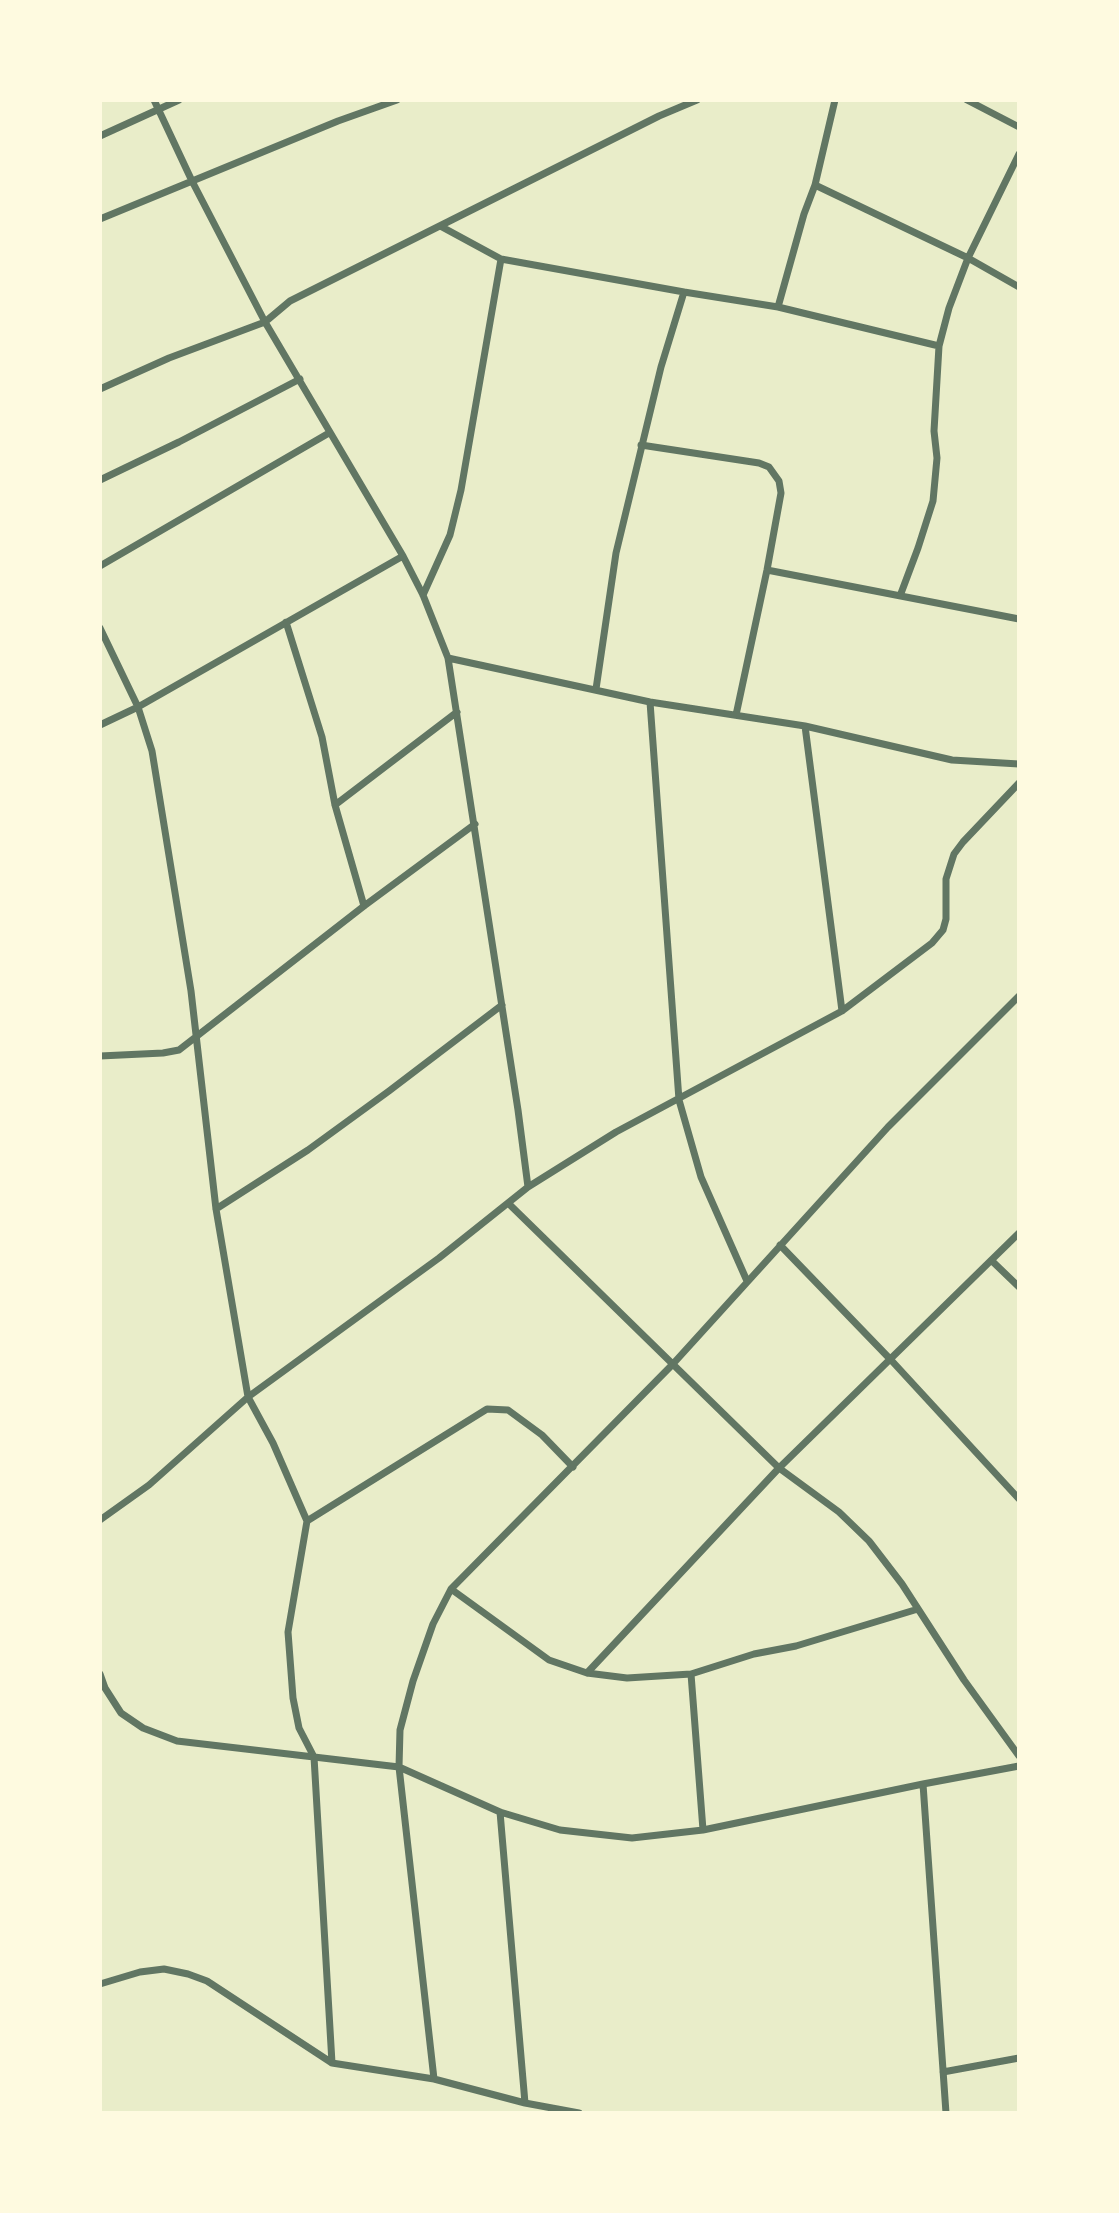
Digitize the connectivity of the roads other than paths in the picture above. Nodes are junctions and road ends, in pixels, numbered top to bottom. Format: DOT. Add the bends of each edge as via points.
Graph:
graph roads {
  1 [pos="153,100"];
  2 [pos="179,100"];
  3 [pos="397,100"];
  4 [pos="697,100"];
  5 [pos="835,100"];
  6 [pos="967,100"];
  7 [pos="158,109"];
  8 [pos="1019,127"];
  9 [pos="100,136"];
  10 [pos="1019,155"];
  11 [pos="192,181"];
  12 [pos="816,185"];
  13 [pos="100,219"];
  14 [pos="442,227"];
  15 [pos="968,258"];
  16 [pos="501,259"];
  17 [pos="1019,286"];
  18 [pos="684,292"];
  19 [pos="778,307"];
  20 [pos="265,322"];
  21 [pos="939,346"];
  22 [pos="300,379"];
  23 [pos="100,389"];
  24 [pos="329,433"];
  25 [pos="641,445"];
  26 [pos="100,480"];
  27 [pos="403,555"];
  28 [pos="100,566"];
  29 [pos="767,570"];
  30 [pos="423,595"];
  31 [pos="900,596"];
  32 [pos="1019,619"];
  33 [pos="286,622"];
  34 [pos="100,628"];
  35 [pos="448,658"];
  36 [pos="596,689"];
  37 [pos="650,702"];
  38 [pos="138,707"];
  39 [pos="457,712"];
  40 [pos="736,715"];
  41 [pos="100,725"];
  42 [pos="805,726"];
  43 [pos="1019,764"];
  44 [pos="1019,783"];
  45 [pos="335,805"];
  46 [pos="475,824"];
  47 [pos="364,906"];
  48 [pos="1019,996"];
  49 [pos="502,1005"];
  50 [pos="842,1011"];
  51 [pos="196,1037"];
  52 [pos="100,1056"];
  53 [pos="679,1100"];
  54 [pos="528,1187"];
  55 [pos="508,1203"];
  56 [pos="216,1209"];
  57 [pos="1019,1233"];
  58 [pos="780,1245"];
  59 [pos="992,1261"];
  60 [pos="747,1281"];
  61 [pos="1019,1287"];
  62 [pos="891,1360"];
  63 [pos="672,1365"];
  64 [pos="248,1397"];
  65 [pos="573,1467"];
  66 [pos="779,1468"];
  67 [pos="1019,1499"];
  68 [pos="100,1520"];
  69 [pos="307,1521"];
  70 [pos="451,1589"];
  71 [pos="918,1609"];
  72 [pos="587,1673"];
  73 [pos="100,1674"];
  74 [pos="691,1674"];
  75 [pos="1019,1756"];
  76 [pos="314,1757"];
  77 [pos="1019,1766"];
  78 [pos="398,1767"];
  79 [pos="923,1784"];
  80 [pos="500,1812"];
  81 [pos="703,1830"];
  82 [pos="100,1984"];
  83 [pos="1019,2059"];
  84 [pos="332,2063"];
  85 [pos="943,2071"];
  86 [pos="434,2079"];
  87 [pos="525,2103"];
  88 [pos="579,2113"];
  89 [pos="946,2113"];
  1 -- 7 [label="street"];
  2 -- 7 [label="street"];
  3 -- 11 [label="street"];
  4 -- 14 [label="street"];
  5 -- 12 [label="street"];
  6 -- 8 [label="street"];
  7 -- 9 [label="street"];
  7 -- 11 [label="street"];
  10 -- 15 [label="street"];
  11 -- 13 [label="street"];
  11 -- 20 [label="street"];
  12 -- 15 [label="street"];
  12 -- 19 [label="street"];
  14 -- 16 [label="street"];
  14 -- 20 [label="street" via="290,301"];
  15 -- 17 [label="street"];
  15 -- 21 [label="street"];
  16 -- 18 [label="street"];
  16 -- 30 [label="street" via="461,490 450,535"];
  18 -- 19 [label="street"];
  18 -- 25 [label="street"];
  19 -- 21 [label="street"];
  20 -- 22 [label="street"];
  20 -- 23 [label="street"];
  21 -- 31 [label="street" via="933,501"];
  22 -- 24 [label="street"];
  22 -- 26 [label="street"];
  24 -- 27 [label="street"];
  24 -- 28 [label="street"];
  25 -- 29 [label="street" via="769,467 781,493"];
  25 -- 36 [label="street" via="616,553"];
  27 -- 30 [label="street"];
  27 -- 33 [label="street"];
  29 -- 31 [label="street"];
  29 -- 40 [label="street"];
  30 -- 35 [label="street"];
  31 -- 32 [label="street"];
  33 -- 38 [label="street"];
  33 -- 45 [label="street" via="322,737"];
  34 -- 38 [label="street"];
  35 -- 36 [label="street"];
  35 -- 39 [label="street"];
  36 -- 37 [label="street"];
  37 -- 40 [label="street"];
  37 -- 53 [label="street"];
  38 -- 41 [label="street"];
  38 -- 51 [label="street" via="152,751"];
  39 -- 45 [label="street"];
  39 -- 46 [label="street"];
  40 -- 42 [label="street"];
  42 -- 43 [label="street" via="952,760"];
  42 -- 50 [label="street"];
  44 -- 50 [label="street" via="954,855 946,879 946,919 938,937"];
  45 -- 47 [label="street"];
  46 -- 47 [label="street"];
  46 -- 49 [label="street"];
  47 -- 51 [label="street"];
  48 -- 58 [label="street" via="888,1127"];
  49 -- 54 [label="street"];
  49 -- 56 [label="street" via="308,1150"];
  50 -- 53 [label="street"];
  51 -- 52 [label="street" via="179,1050"];
  51 -- 56 [label="street"];
  53 -- 54 [label="street" via="616,1132"];
  53 -- 60 [label="street" via="701,1177"];
  54 -- 55 [label="street"];
  55 -- 63 [label="street"];
  55 -- 64 [label="street"];
  56 -- 64 [label="street"];
  57 -- 59 [label="street"];
  58 -- 60 [label="street"];
  58 -- 62 [label="street"];
  59 -- 61 [label="street"];
  59 -- 62 [label="street"];
  60 -- 63 [label="street"];
  62 -- 66 [label="street"];
  62 -- 67 [label="street"];
  63 -- 65 [label="street"];
  63 -- 66 [label="street"];
  64 -- 68 [label="street" via="149,1485"];
  64 -- 69 [label="street"];
  65 -- 69 [label="street" via="542,1435 508,1410 487,1409"];
  65 -- 70 [label="street"];
  66 -- 71 [label="street" via="839,1512 869,1541"];
  66 -- 72 [label="street"];
  69 -- 76 [label="street" via="288,1632 299,1728"];
  70 -- 72 [label="street" via="549,1660"];
  70 -- 78 [label="street" via="413,1681 400,1730"];
  71 -- 74 [label="street"];
  71 -- 75 [label="street"];
  72 -- 74 [label="street" via="627,1678"];
  73 -- 76 [label="street" via="121,1713 143,1728 177,1741"];
  74 -- 81 [label="street"];
  76 -- 78 [label="street"];
  76 -- 84 [label="street"];
  77 -- 79 [label="street"];
  78 -- 80 [label="street"];
  78 -- 86 [label="street"];
  79 -- 81 [label="street"];
  79 -- 85 [label="street"];
  80 -- 81 [label="street" via="560,1830 632,1839"];
  80 -- 87 [label="street"];
  82 -- 84 [label="street" via="164,1969 188,1974 207,1981"];
  83 -- 85 [label="street"];
  84 -- 86 [label="street"];
  85 -- 89 [label="street"];
  86 -- 87 [label="street"];
  87 -- 88 [label="street"];
}
